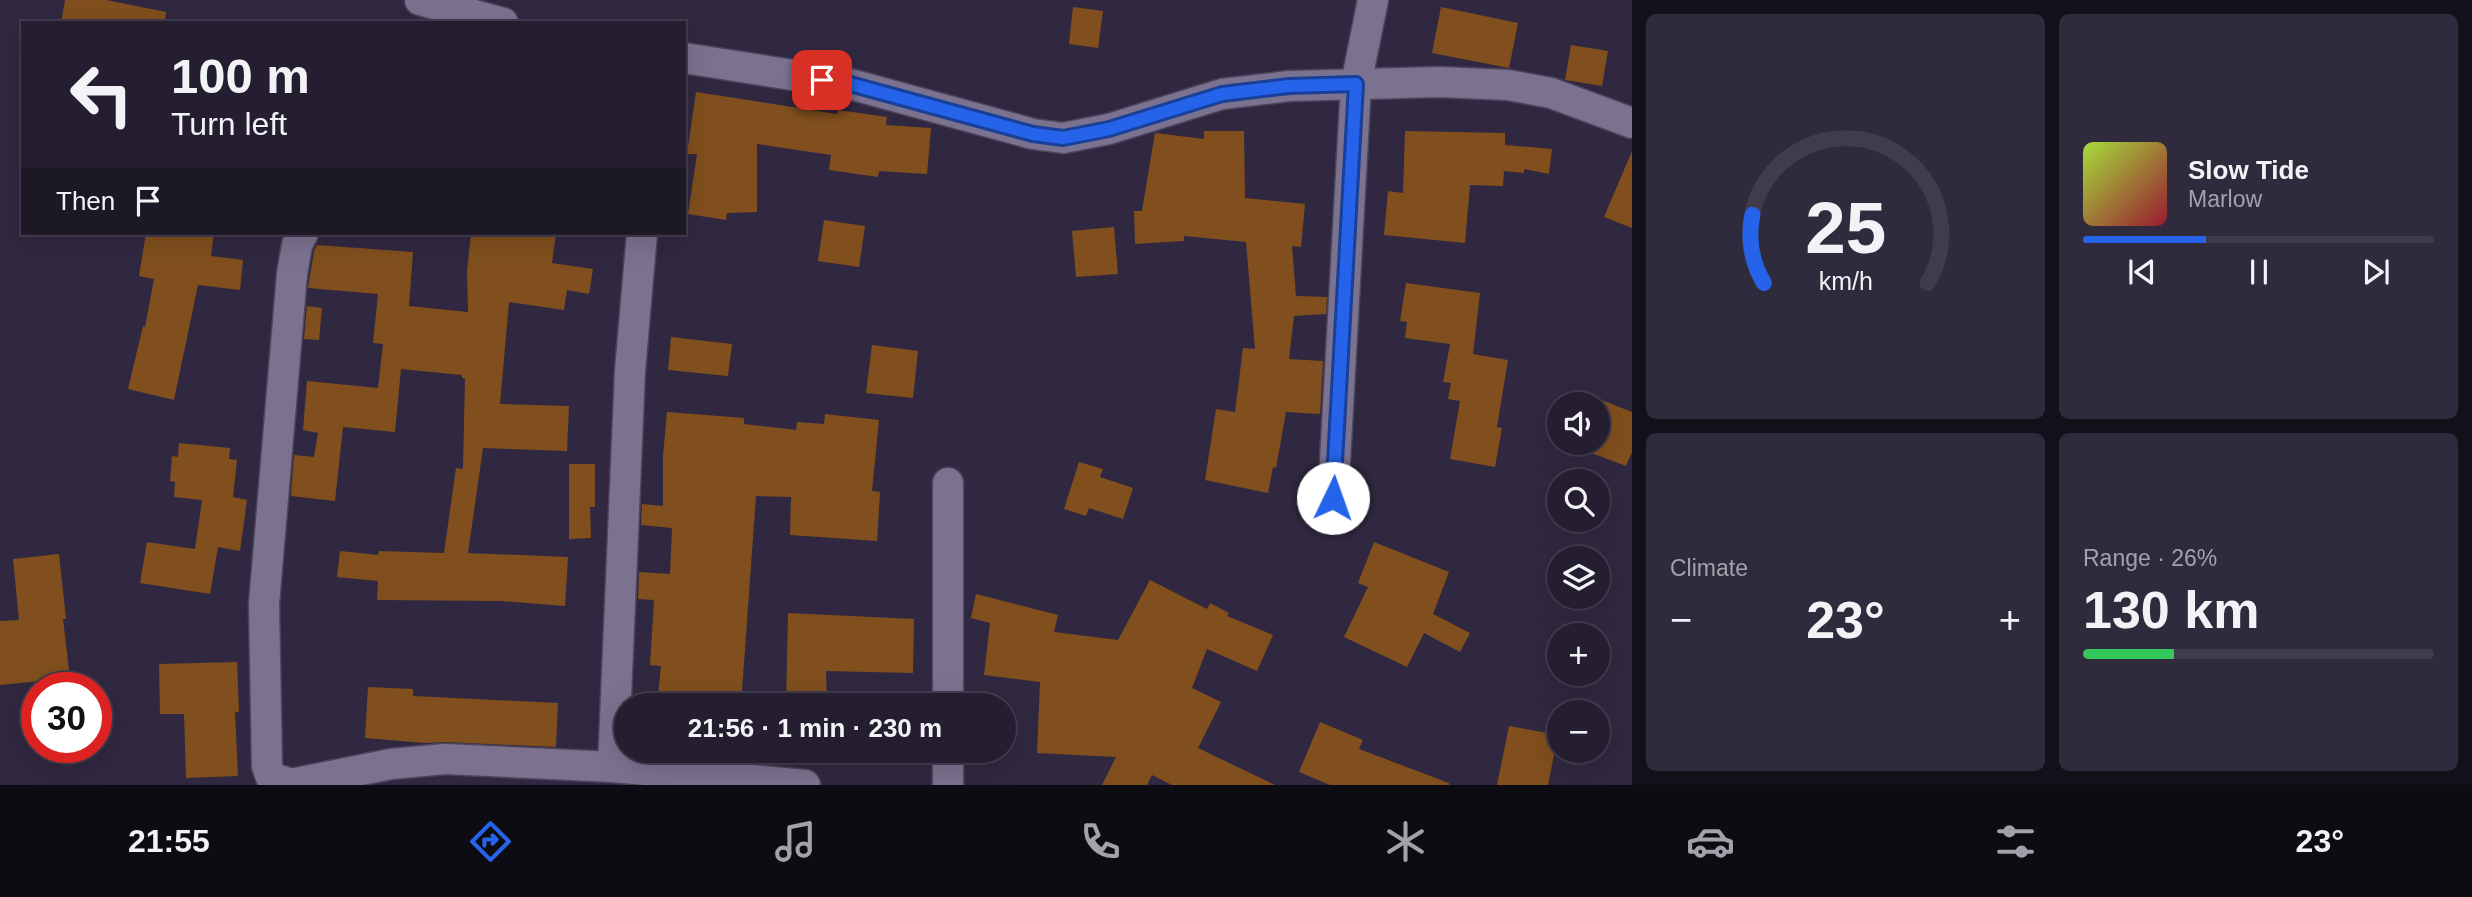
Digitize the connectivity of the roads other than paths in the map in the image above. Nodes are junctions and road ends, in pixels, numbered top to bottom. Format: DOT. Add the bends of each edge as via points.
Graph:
graph roads {
  1 [pos="1373,0"];
  2 [pos="420,8"];
  3 [pos="492,21"];
  4 [pos="686,58"];
  5 [pos="1356,84"];
  6 [pos="1632,123"];
  7 [pos="302,235"];
  8 [pos="642,235"];
  9 [pos="948,482"];
  10 [pos="1333,498"];
  11 [pos="948,693"];
  12 [pos="948,763"];
  13 [pos="613,767"];
  14 [pos="805,785"];
  15 [pos="948,785"];
  1 -- 5 [label="street"];
  2 -- 3 [label="street"];
  4 -- 5 [label="street" via="850,84 1063,138 1109,129 1222,94"];
  5 -- 6 [label="street" via="1508,85 1552,93"];
  5 -- 10 [label="street"];
  7 -- 13 [label="street" via="292,274 264,604 267,766 271,776 291,784 445,758"];
  8 -- 13 [label="street" via="630,371"];
  9 -- 11 [label="street"];
  12 -- 15 [label="street"];
  13 -- 14 [label="street"];
}
